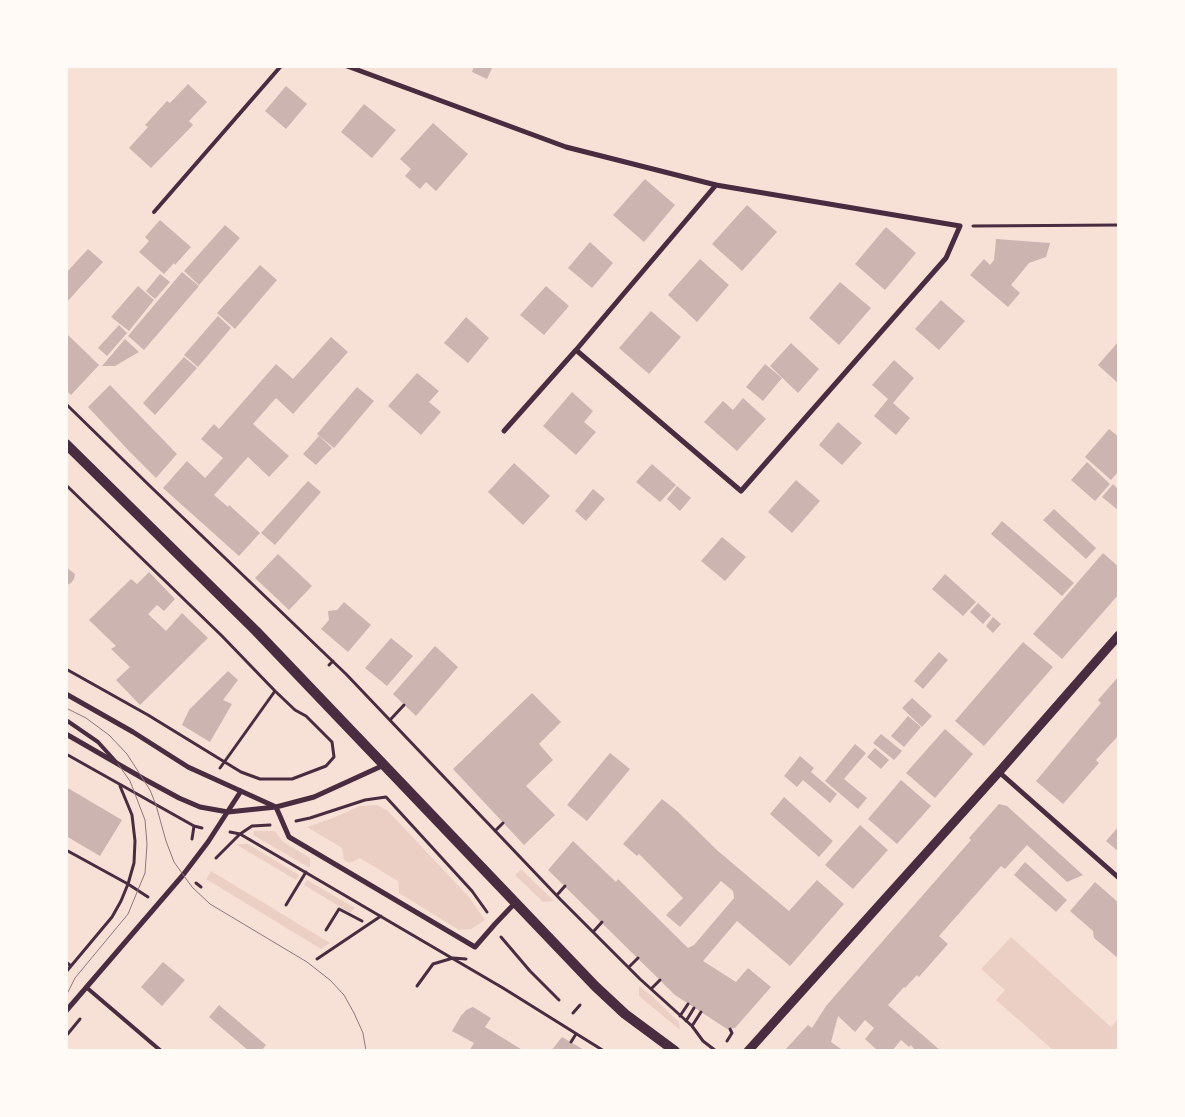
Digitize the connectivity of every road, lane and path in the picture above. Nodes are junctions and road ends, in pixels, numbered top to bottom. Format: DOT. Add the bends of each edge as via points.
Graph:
graph roads {
  1 [pos="281,66"];
  2 [pos="347,66"];
  3 [pos="716,185"];
  4 [pos="154,212"];
  5 [pos="1119,225"];
  6 [pos="960,226"];
  7 [pos="576,350"];
  8 [pos="66,404"];
  9 [pos="504,431"];
  10 [pos="66,444"];
  11 [pos="66,485"];
  12 [pos="1119,635"];
  13 [pos="333,661"];
  14 [pos="329,665"];
  15 [pos="66,669"];
  16 [pos="275,691"];
  17 [pos="66,694"];
  18 [pos="404,705"];
  19 [pos="66,720"];
  20 [pos="390,720"];
  21 [pos="66,734"];
  22 [pos="224,762"];
  23 [pos="118,764"];
  24 [pos="385,765"];
  25 [pos="999,772"];
  26 [pos="120,785"];
  27 [pos="241,791"];
  28 [pos="276,807"];
  29 [pos="228,812"];
  30 [pos="504,823"];
  31 [pos="283,824"];
  32 [pos="495,831"];
  33 [pos="66,850"];
  34 [pos="306,872"];
  35 [pos="1119,878"];
  36 [pos="196,883"];
  37 [pos="128,884"];
  38 [pos="565,886"];
  39 [pos="202,887"];
  40 [pos="557,896"];
  41 [pos="158,903"];
  42 [pos="516,903"];
  43 [pos="286,905"];
  44 [pos="381,916"];
  45 [pos="362,922"];
  46 [pos="602,922"];
  47 [pos="495,924"];
  48 [pos="326,930"];
  49 [pos="593,932"];
  50 [pos="453,958"];
  51 [pos="638,958"];
  52 [pos="317,959"];
  53 [pos="467,959"];
  54 [pos="66,962"];
  55 [pos="71,966"];
  56 [pos="629,967"];
  57 [pos="66,972"];
  58 [pos="660,980"];
  59 [pos="417,986"];
  60 [pos="86,987"];
  61 [pos="651,989"];
  62 [pos="559,1000"];
  63 [pos="688,1004"];
  64 [pos="580,1005"];
  65 [pos="694,1008"];
  66 [pos="66,1011"];
  67 [pos="701,1012"];
  68 [pos="573,1013"];
  69 [pos="680,1016"];
  70 [pos="686,1021"];
  71 [pos="692,1026"];
  72 [pos="730,1028"];
  73 [pos="576,1034"];
  74 [pos="727,1041"];
  75 [pos="571,1042"];
  76 [pos="161,1051"];
  77 [pos="604,1051"];
  78 [pos="675,1051"];
  79 [pos="716,1051"];
  80 [pos="748,1051"];
  1 -- 4 [label="lane"];
  2 -- 3 [label="street" via="566,147"];
  3 -- 6 [label="street"];
  3 -- 7 [label="street"];
  5 -- 6 [label="path"];
  6 -- 7 [label="street" via="946,258 741,491"];
  7 -- 9 [label="street"];
  8 -- 13 [label="path"];
  10 -- 24 [label="main road" via="256,631"];
  11 -- 16 [label="path"];
  12 -- 25 [label="street"];
  13 -- 14 [label="path"];
  13 -- 20 [label="path"];
  15 -- 22 [label="path"];
  16 -- 22 [label="path"];
  16 -- 22 [label="path" via="332,742 334,757 326,766 292,780 260,778"];
  17 -- 27 [label="street" via="188,767"];
  18 -- 20 [label="path"];
  19 -- 23 [label="lane" via="98,742"];
  20 -- 32 [label="path"];
  21 -- 23 [label="street"];
  23 -- 29 [label="street" via="179,798 200,807"];
  24 -- 28 [label="street" via="314,797"];
  24 -- 42 [label="main road"];
  25 -- 35 [label="street"];
  25 -- 80 [label="street"];
  26 -- 37 [label="path" via="132,815 135,841 134,863"];
  27 -- 28 [label="street"];
  27 -- 29 [label="street"];
  28 -- 29 [label="street"];
  28 -- 31 [label="street"];
  29 -- 41 [label="street" via="200,853"];
  30 -- 32 [label="path"];
  31 -- 34 [label="path" via="252,826 240,834"];
  31 -- 47 [label="street" via="289,837 475,947"];
  31 -- 47 [label="path" via="386,797 472,892"];
  32 -- 40 [label="path"];
  33 -- 37 [label="path"];
  34 -- 43 [label="path"];
  34 -- 44 [label="path"];
  36 -- 39 [label="path"];
  37 -- 41 [label="path"];
  37 -- 55 [label="path" via="112,917"];
  38 -- 40 [label="path"];
  40 -- 49 [label="path"];
  41 -- 60 [label="street"];
  42 -- 47 [label="street"];
  42 -- 78 [label="main road" via="625,1014"];
  44 -- 50 [label="path"];
  44 -- 52 [label="path"];
  45 -- 48 [label="path" via="339,909"];
  46 -- 49 [label="path"];
  47 -- 62 [label="path" via="500,935"];
  49 -- 56 [label="path"];
  50 -- 53 [label="path"];
  50 -- 59 [label="path" via="433,964"];
  50 -- 73 [label="path"];
  51 -- 56 [label="path"];
  54 -- 55 [label="path"];
  55 -- 57 [label="path"];
  56 -- 61 [label="path"];
  58 -- 61 [label="path"];
  60 -- 66 [label="street"];
  60 -- 76 [label="lane"];
  61 -- 69 [label="path"];
  63 -- 69 [label="path"];
  64 -- 68 [label="path"];
  65 -- 70 [label="path"];
  67 -- 71 [label="path"];
  69 -- 70 [label="path"];
  70 -- 71 [label="path"];
  71 -- 79 [label="path" via="702,1041"];
  72 -- 74 [label="path" via="732,1033"];
  73 -- 75 [label="path"];
  73 -- 77 [label="path"];
}
